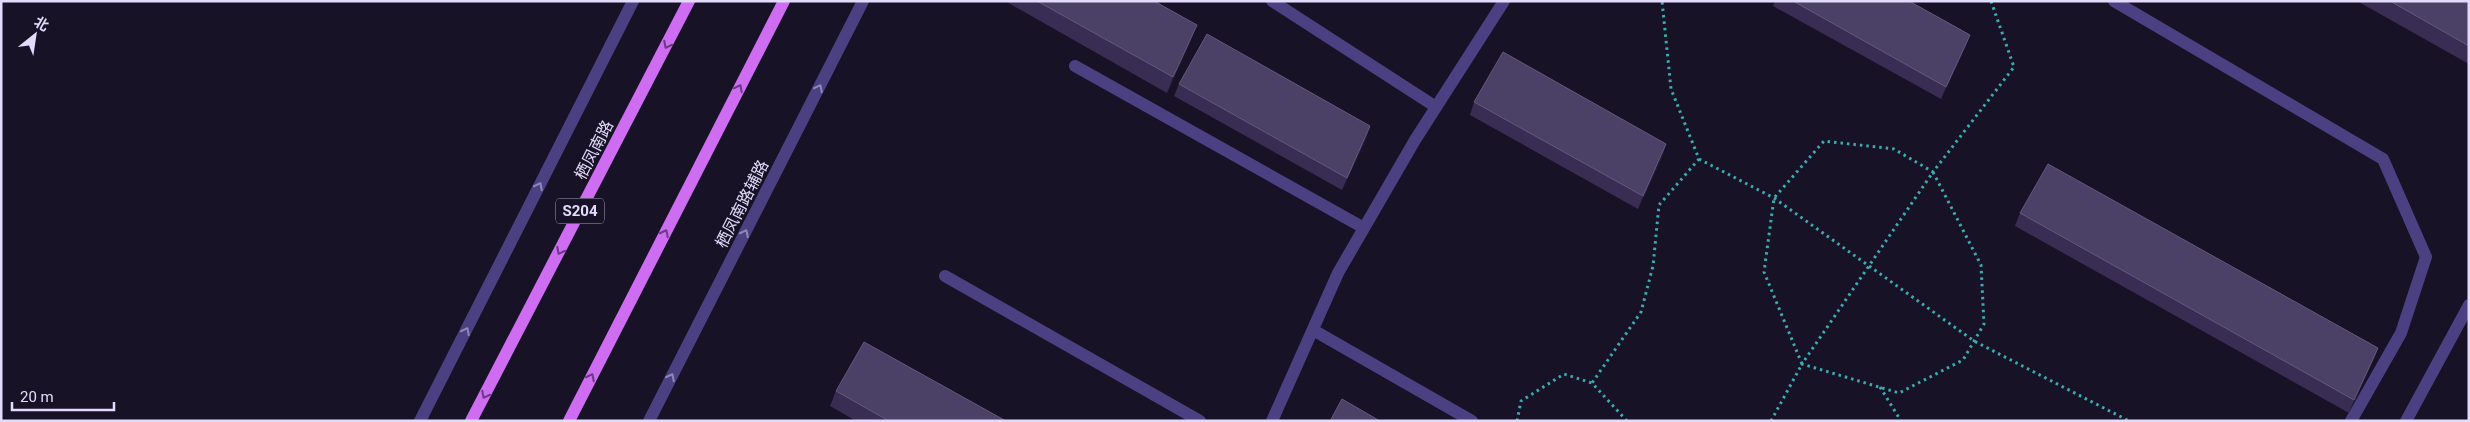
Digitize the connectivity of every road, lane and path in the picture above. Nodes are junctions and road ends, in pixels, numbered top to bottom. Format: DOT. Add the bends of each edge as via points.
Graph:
graph roads {
  1 [pos="633,1"];
  2 [pos="689,1"];
  3 [pos="784,1"];
  4 [pos="863,1"];
  5 [pos="1272,1"];
  6 [pos="1504,1"];
  7 [pos="1662,1"];
  8 [pos="1991,1"];
  9 [pos="2114,1"];
  10 [pos="1075,66"];
  11 [pos="1436,106"];
  12 [pos="1699,159"];
  13 [pos="1933,172"];
  14 [pos="1774,198"];
  15 [pos="1364,228"];
  16 [pos="1870,265"];
  17 [pos="945,276"];
  18 [pos="2469,305"];
  19 [pos="1313,330"];
  20 [pos="1974,341"];
  21 [pos="1802,364"];
  22 [pos="1592,383"];
  23 [pos="1880,387"];
  24 [pos="420,421"];
  25 [pos="471,421"];
  26 [pos="569,421"];
  27 [pos="649,421"];
  28 [pos="1200,421"];
  29 [pos="1272,421"];
  30 [pos="1472,421"];
  31 [pos="1517,421"];
  32 [pos="1627,421"];
  33 [pos="1771,421"];
  34 [pos="1901,421"];
  35 [pos="2129,421"];
  36 [pos="2351,421"];
  37 [pos="2406,421"];
  24 -- 1 [label="street, one-way"];
  2 -- 25 [label="main road, 栖凤南路 / S204, one-way"];
  26 -- 3 [label="main road, one-way"];
  27 -- 4 [label="street, 栖凤南路辅路, one-way"];
  5 -- 11 [label="street"];
  6 -- 11 [label="street"];
  7 -- 12 [label="path" via="1671,89"];
  8 -- 13 [label="path" via="2014,67"];
  9 -- 36 [label="street" via="2383,159 2426,257 2401,334"];
  10 -- 15 [label="street"];
  11 -- 15 [label="street"];
  12 -- 14 [label="path"];
  12 -- 22 [label="path" via="1659,204 1653,266 1641,312"];
  13 -- 14 [label="path" via="1894,149 1824,141"];
  13 -- 16 [label="path"];
  13 -- 20 [label="path" via="1982,266 1984,324"];
  14 -- 16 [label="path"];
  14 -- 21 [label="path" via="1764,272"];
  15 -- 19 [label="street" via="1338,272"];
  16 -- 20 [label="path"];
  16 -- 21 [label="path"];
  17 -- 28 [label="street"];
  18 -- 37 [label="street"];
  19 -- 29 [label="street"];
  19 -- 30 [label="street"];
  20 -- 23 [label="path" via="1963,360 1899,393"];
  20 -- 35 [label="path"];
  21 -- 23 [label="path"];
  21 -- 33 [label="path"];
  22 -- 31 [label="path" via="1564,374 1521,401"];
  22 -- 32 [label="path"];
  23 -- 34 [label="path"];
}
